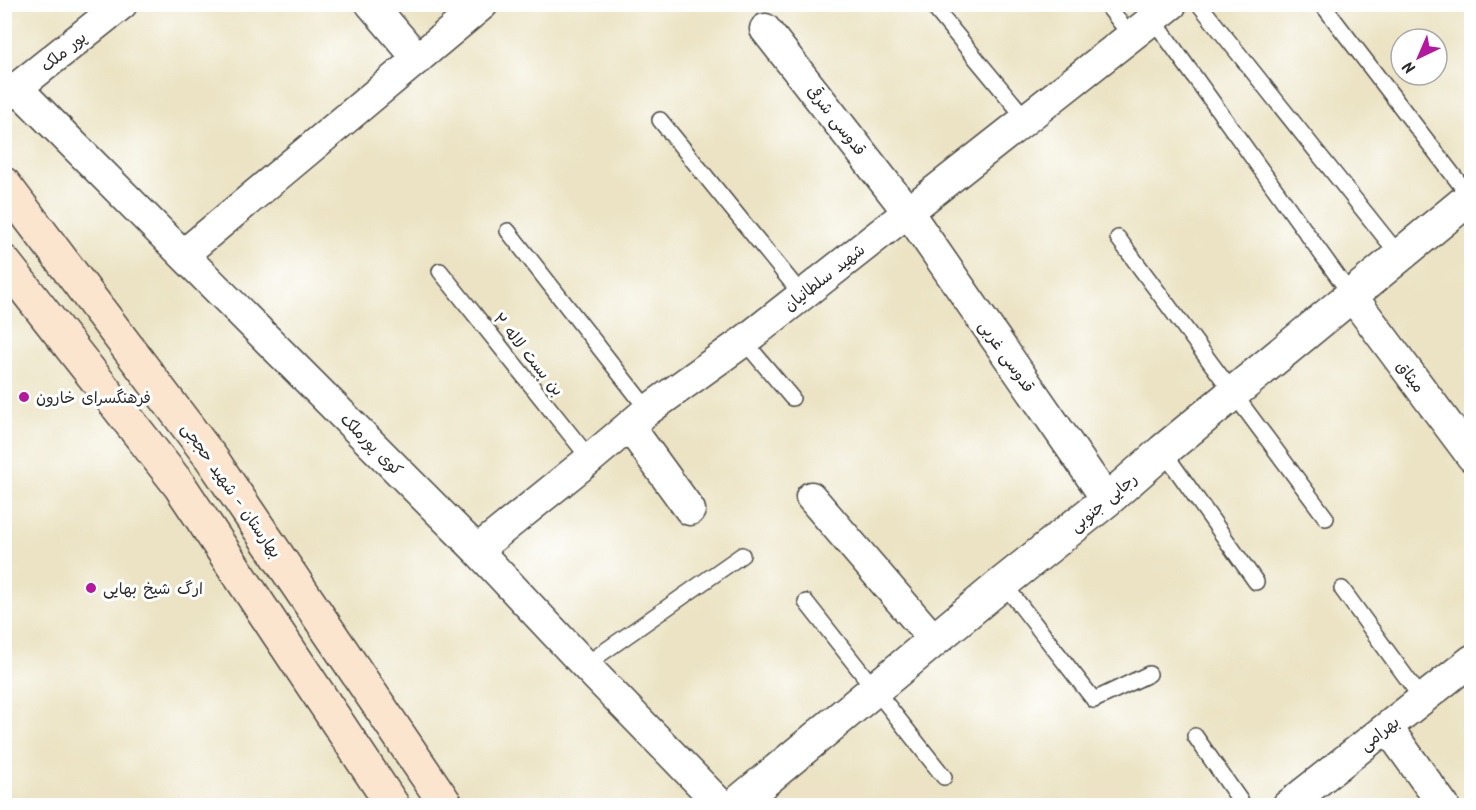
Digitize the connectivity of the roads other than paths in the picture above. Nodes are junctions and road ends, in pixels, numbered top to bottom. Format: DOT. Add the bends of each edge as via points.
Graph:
graph roads {
  1 [pos="122,4"];
  2 [pos="371,4"];
  3 [pos="483,4"];
  4 [pos="932,4"];
  5 [pos="1106,4"];
  6 [pos="1199,4"];
  7 [pos="1323,4"];
  8 [pos="1152,20"];
  9 [pos="765,29"];
  10 [pos="418,59"];
  11 [pos="11,93"];
  12 [pos="1026,119"];
  13 [pos="660,120"];
  14 [pos="4,184"];
  15 [pos="1471,198"];
  16 [pos="908,212"];
  17 [pos="507,231"];
  18 [pos="1118,238"];
  19 [pos="184,254"];
  20 [pos="1399,255"];
  21 [pos="4,262"];
  22 [pos="440,271"];
  23 [pos="802,295"];
  24 [pos="1351,295"];
  25 [pos="744,341"];
  26 [pos="1232,393"];
  27 [pos="792,398"];
  28 [pos="639,418"];
  29 [pos="1163,451"];
  30 [pos="1472,457"];
  31 [pos="590,459"];
  32 [pos="811,497"];
  33 [pos="1107,500"];
  34 [pos="690,510"];
  35 [pos="1326,518"];
  36 [pos="477,550"];
  37 [pos="742,555"];
  38 [pos="1256,582"];
  39 [pos="1004,583"];
  40 [pos="1342,589"];
  41 [pos="806,602"];
  42 [pos="934,640"];
  43 [pos="1472,660"];
  44 [pos="585,665"];
  45 [pos="1149,674"];
  46 [pos="874,690"];
  47 [pos="1422,699"];
  48 [pos="1387,727"];
  49 [pos="1195,736"];
  50 [pos="944,777"];
  51 [pos="443,803"];
  52 [pos="393,806"];
  53 [pos="722,806"];
  54 [pos="734,806"];
  55 [pos="1244,806"];
  56 [pos="1287,806"];
  57 [pos="1444,806"];
  1 -- 11 [label="street, پور ملک"];
  2 -- 10 [label="street"];
  3 -- 10 [label="street"];
  4 -- 12 [label="lane"];
  5 -- 8 [label="lane"];
  6 -- 20 [label="lane"];
  7 -- 15 [label="lane"];
  8 -- 12 [label="street, شهید سلطانیان"];
  8 -- 24 [label="lane"];
  9 -- 16 [label="street, قدوسی شرقی"];
  10 -- 19 [label="street"];
  11 -- 19 [label="street, کوی پورملک"];
  12 -- 16 [label="street, شهید سلطانیان"];
  13 -- 23 [label="lane"];
  14 -- 51 [label="main road, بهارستان - شهید حججی" via="212,459"];
  15 -- 20 [label="street, رجایی جنوبی"];
  16 -- 23 [label="street, شهید سلطانیان"];
  16 -- 33 [label="street, قدوسی غربی"];
  17 -- 28 [label="lane"];
  18 -- 26 [label="lane"];
  19 -- 36 [label="street, کوی پورملک"];
  20 -- 24 [label="street, رجایی جنوبی"];
  21 -- 52 [label="main road" via="180,486"];
  22 -- 31 [label="lane, بن بست لاله ۲"];
  23 -- 25 [label="street, شهید سلطانیان"];
  24 -- 26 [label="street, رجایی جنوبی"];
  24 -- 30 [label="street, میثاق"];
  25 -- 27 [label="lane"];
  25 -- 28 [label="street, شهید سلطانیان"];
  26 -- 29 [label="street, رجایی جنوبی"];
  26 -- 35 [label="lane"];
  28 -- 31 [label="street, شهید سلطانیان"];
  28 -- 34 [label="street"];
  29 -- 33 [label="street, رجایی جنوبی"];
  29 -- 38 [label="lane"];
  31 -- 36 [label="street, شهید سلطانیان"];
  32 -- 42 [label="street"];
  33 -- 39 [label="street, رجایی جنوبی"];
  36 -- 44 [label="street, کوی پورملک"];
  37 -- 44 [label="lane"];
  39 -- 42 [label="street, رجایی جنوبی"];
  39 -- 45 [label="lane" via="1094,700"];
  40 -- 47 [label="lane"];
  41 -- 46 [label="lane"];
  42 -- 46 [label="street, رجایی جنوبی"];
  43 -- 47 [label="street, بهرامی"];
  44 -- 53 [label="street, کوی پورملک"];
  46 -- 50 [label="lane"];
  46 -- 54 [label="street, رجایی جنوبی"];
  47 -- 48 [label="street, بهرامی"];
  48 -- 56 [label="street, بهرامی"];
  48 -- 57 [label="street"];
  49 -- 55 [label="lane"];
}
